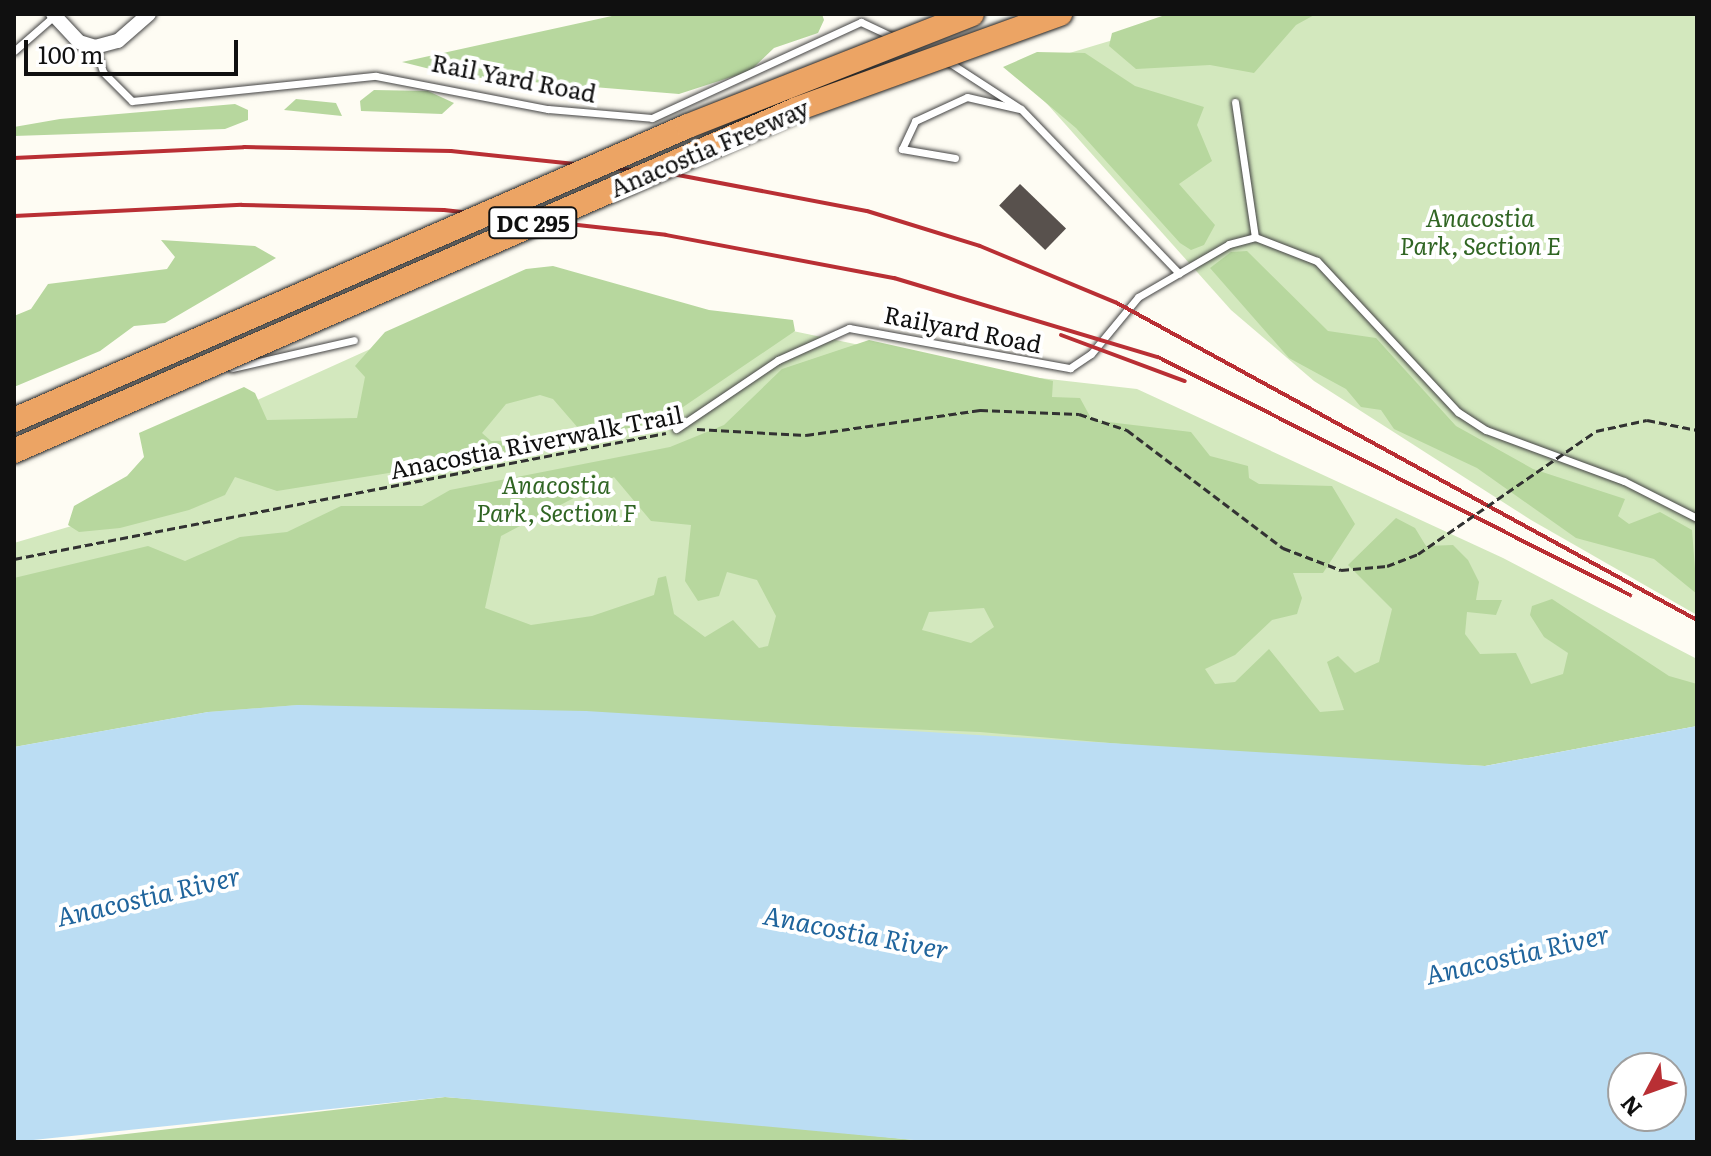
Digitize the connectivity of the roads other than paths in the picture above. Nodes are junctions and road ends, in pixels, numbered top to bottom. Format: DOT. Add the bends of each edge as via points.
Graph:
graph roads {
  1 [pos="149,14"];
  2 [pos="972,14"];
  3 [pos="1060,14"];
  4 [pos="54,15"];
  5 [pos="95,47"];
  6 [pos="14,51"];
  7 [pos="1235,102"];
  8 [pos="1021,109"];
  9 [pos="955,158"];
  10 [pos="1255,237"];
  11 [pos="1179,273"];
  12 [pos="354,340"];
  13 [pos="172,385"];
  14 [pos="14,420"];
  15 [pos="676,429"];
  16 [pos="14,451"];
  17 [pos="1697,518"];
  1 -- 5 [label="street" via="118,41"];
  2 -- 14 [label="highway, Anacostia Freeway / DC 295, bridge" via="703,120"];
  3 -- 13 [label="highway, Anacostia Freeway / DC 295, bridge" via="797,109"];
  4 -- 5 [label="street" via="79,42"];
  4 -- 6 [label="lane"];
  5 -- 8 [label="lane, Rail Yard Road" via="103,72 132,101 376,76 548,109 652,118 861,22 975,74"];
  7 -- 10 [label="lane"];
  8 -- 9 [label="lane" via="967,97 915,121 902,149"];
  8 -- 11 [label="lane, Rail Yard Road"];
  10 -- 11 [label="lane, Railyard Road"];
  10 -- 17 [label="lane" via="1317,261 1458,412 1486,430 1624,481"];
  11 -- 15 [label="lane, Railyard Road" via="1132,302 1091,354 1070,368 849,328 810,343"];
  12 -- 13 [label="lane"];
  13 -- 16 [label="highway, Anacostia Freeway / DC 295, bridge"];
}
